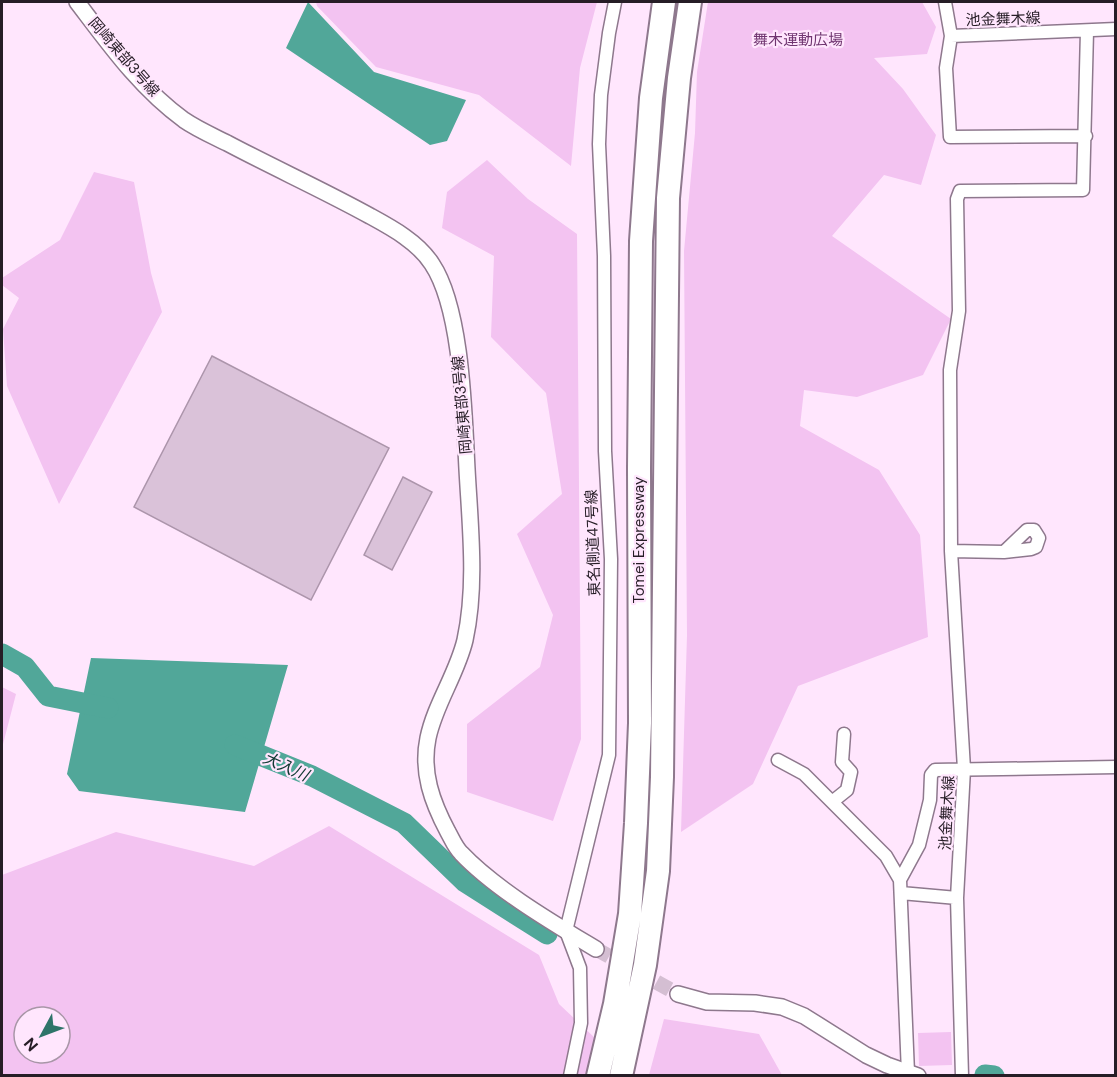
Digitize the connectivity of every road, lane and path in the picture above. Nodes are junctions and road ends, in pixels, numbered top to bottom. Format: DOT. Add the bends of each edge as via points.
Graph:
graph roads {
  1 [pos="77,2"];
  2 [pos="615,2"];
  3 [pos="664,2"];
  4 [pos="690,2"];
  5 [pos="945,2"];
  6 [pos="1116,28"];
  7 [pos="1087,31"];
  8 [pos="951,36"];
  9 [pos="1086,136"];
  10 [pos="951,552"];
  11 [pos="1004,552"];
  12 [pos="844,734"];
  13 [pos="778,760"];
  14 [pos="1116,767"];
  15 [pos="964,769"];
  16 [pos="832,802"];
  17 [pos="900,880"];
  18 [pos="901,893"];
  19 [pos="957,897"];
  20 [pos="566,931"];
  21 [pos="596,949"];
  22 [pos="678,994"];
  23 [pos="913,1074"];
  24 [pos="570,1076"];
  25 [pos="598,1076"];
  26 [pos="621,1076"];
  27 [pos="962,1076"];
  1 -- 20 [label="street, 岡崎東部3号線" via="145,87 185,120 396,231 433,264 446,293 460,369 471,543 470,615 463,646 428,738 425,765 430,791 458,850 486,876"];
  2 -- 20 [label="street, 東名側道47号線" via="601,95 599,144 610,559 609,755"];
  3 -- 25 [label="highway, Tomei Expressway" via="651,98 641,242 640,723 636,823 630,914"];
  4 -- 26 [label="highway, Tomei Expressway" via="668,198 658,871 645,965"];
  5 -- 8 [label="street"];
  6 -- 7 [label="street, 池金舞木線"];
  7 -- 8 [label="street, 池金舞木線"];
  7 -- 9 [label="street"];
  8 -- 9 [label="street, 池金舞木線" via="946,68 950,137"];
  9 -- 10 [label="street, 池金舞木線" via="1083,190 960,191 957,199 959,311 950,370"];
  10 -- 11 [label="street"];
  10 -- 15 [label="street, 池金舞木線"];
  12 -- 16 [label="street" via="842,762 851,772 847,790"];
  13 -- 16 [label="street" via="804,774"];
  14 -- 15 [label="street"];
  15 -- 17 [label="street" via="935,770 931,775 930,800 919,845"];
  15 -- 19 [label="street, 池金舞木線"];
  16 -- 17 [label="street" via="886,856"];
  17 -- 18 [label="street"];
  18 -- 19 [label="street"];
  18 -- 23 [label="street"];
  19 -- 27 [label="street, 池金舞木線"];
  20 -- 21 [label="street, 岡崎東部3号線"];
  20 -- 24 [label="street" via="580,968 581,1023"];
  22 -- 23 [label="street" via="707,1002 782,1007 866,1054"];
}
